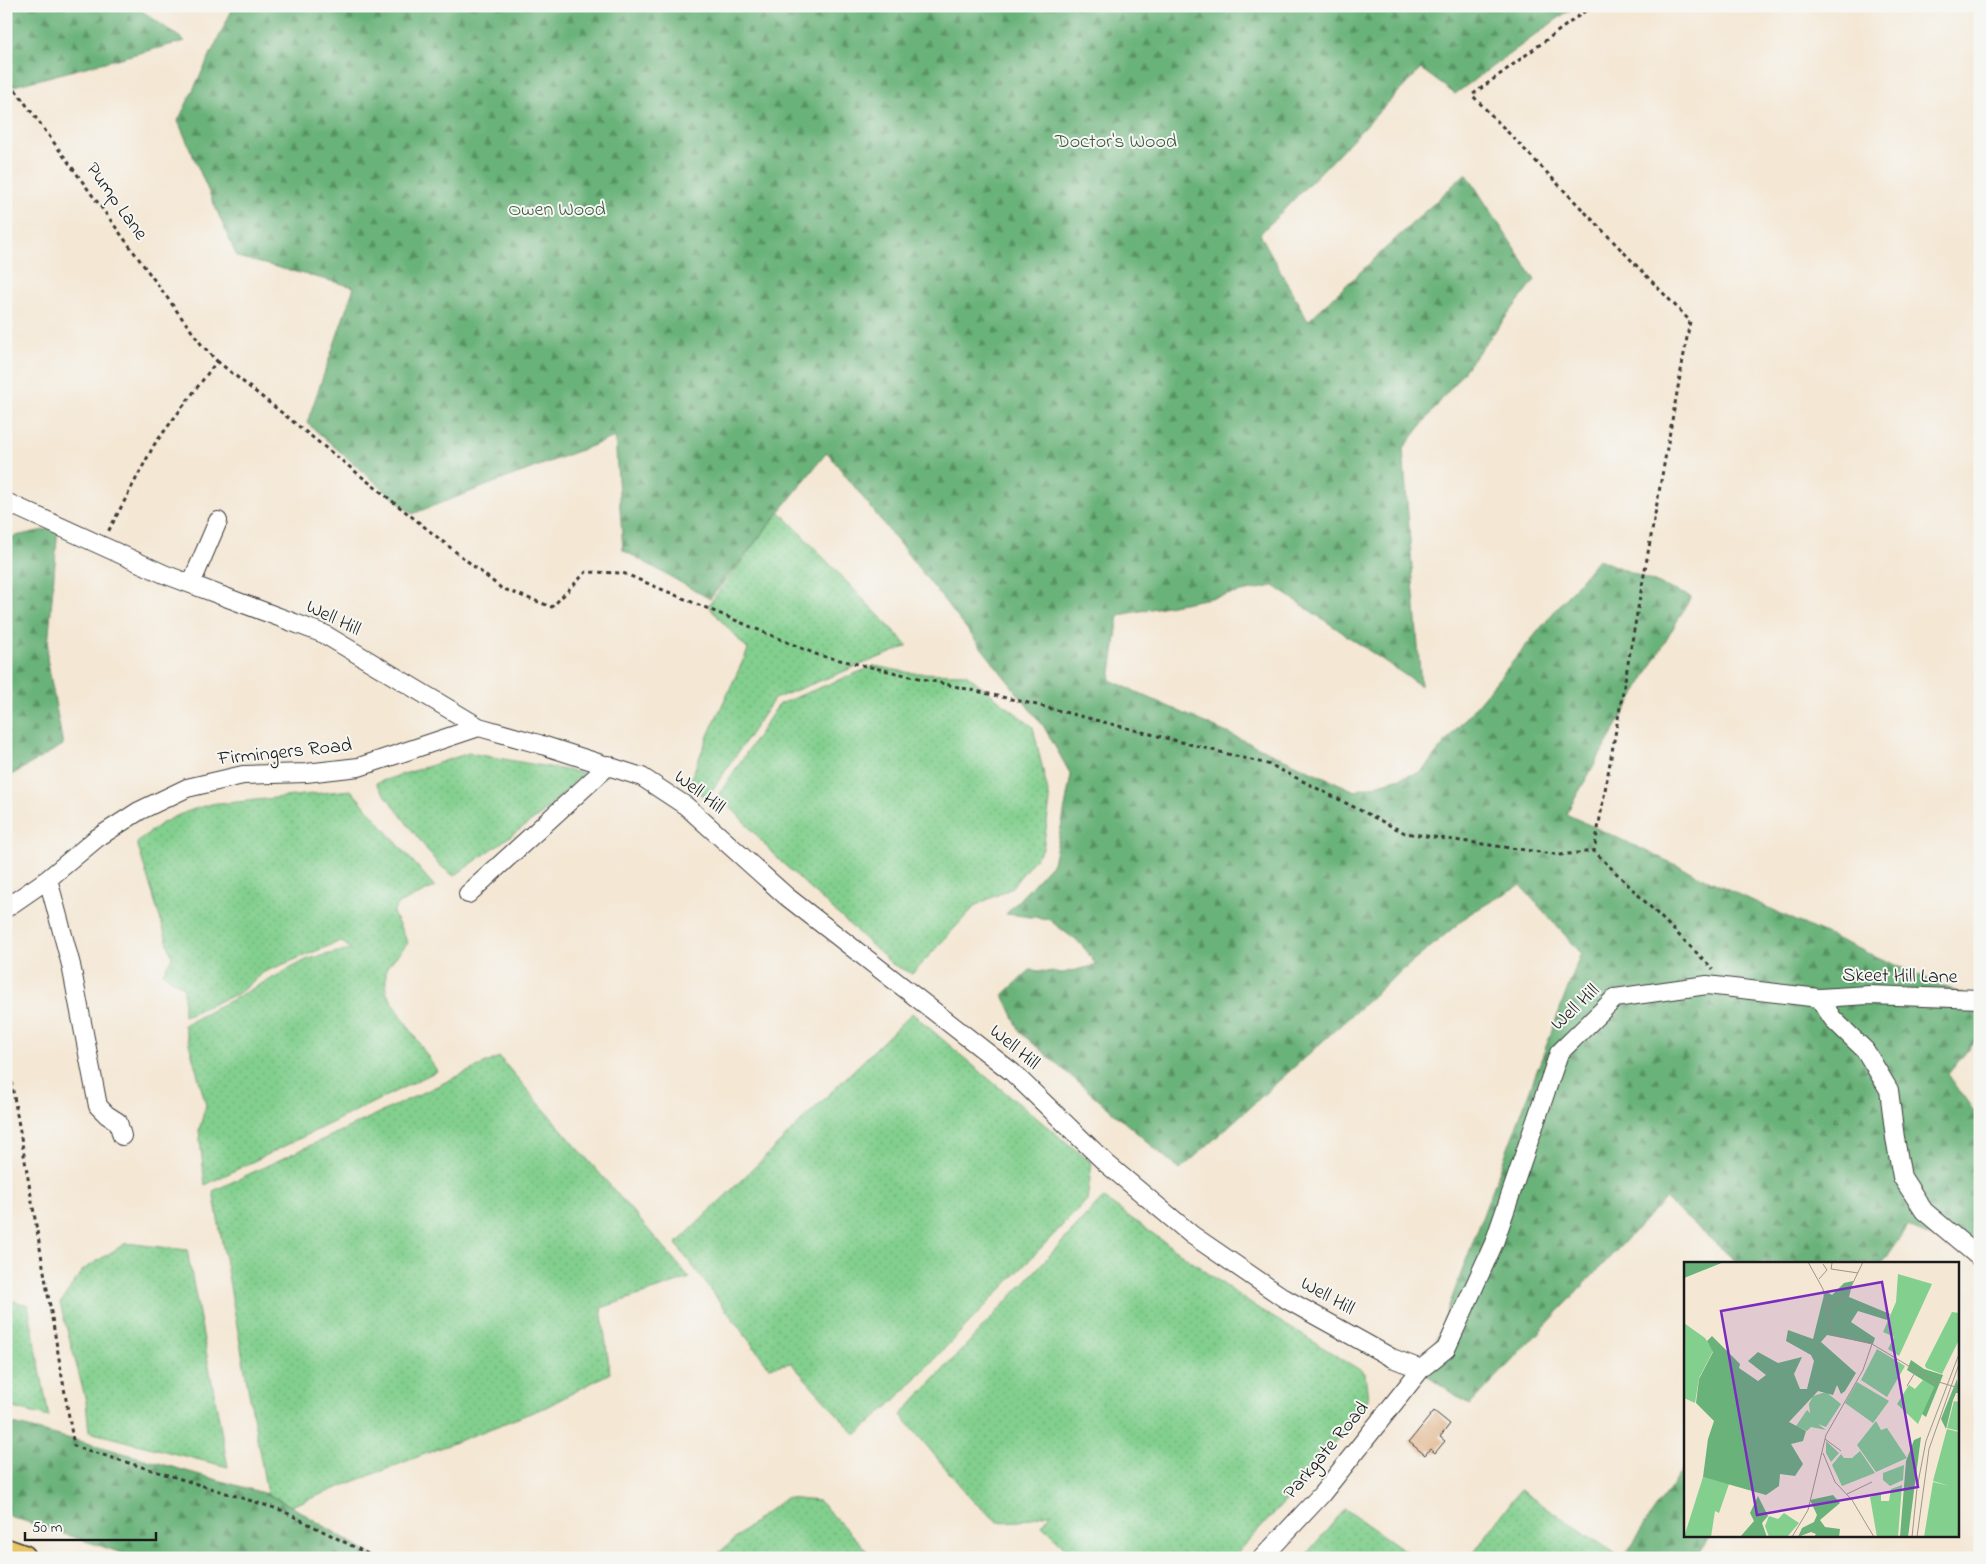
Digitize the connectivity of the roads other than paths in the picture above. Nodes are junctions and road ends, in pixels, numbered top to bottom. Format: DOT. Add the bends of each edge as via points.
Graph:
graph roads {
  1 [pos="6,502"];
  2 [pos="218,521"];
  3 [pos="191,584"];
  4 [pos="479,727"];
  5 [pos="609,765"];
  6 [pos="48,879"];
  7 [pos="468,894"];
  8 [pos="6,908"];
  9 [pos="1819,998"];
  10 [pos="1980,999"];
  11 [pos="122,1136"];
  12 [pos="1980,1258"];
  13 [pos="1421,1369"];
  14 [pos="6,1552"];
  15 [pos="24,1558"];
  16 [pos="1262,1558"];
  1 -- 3 [label="street, Well Hill"];
  2 -- 3 [label="street"];
  3 -- 4 [label="street, Well Hill" via="324,634"];
  4 -- 5 [label="street, Well Hill"];
  4 -- 6 [label="street, Firmingers Road" via="359,767 243,775 187,788 139,811 97,838"];
  5 -- 7 [label="street"];
  5 -- 13 [label="street, Well Hill" via="642,777 686,806 786,896 1012,1072 1107,1164 1192,1235 1284,1298 1392,1358"];
  6 -- 8 [label="street, Firmingers Road"];
  6 -- 11 [label="street" via="71,965 98,1106 118,1122"];
  9 -- 10 [label="street, Skeet Hill Lane" via="1869,995"];
  9 -- 12 [label="street" via="1833,1019 1865,1050 1889,1090 1902,1178 1924,1211"];
  9 -- 13 [label="street, Well Hill" via="1706,985 1615,998 1559,1053 1494,1243 1446,1349"];
  13 -- 16 [label="street, Parkgate Road" via="1321,1495"];
  14 -- 15 [label="highway"];
}
